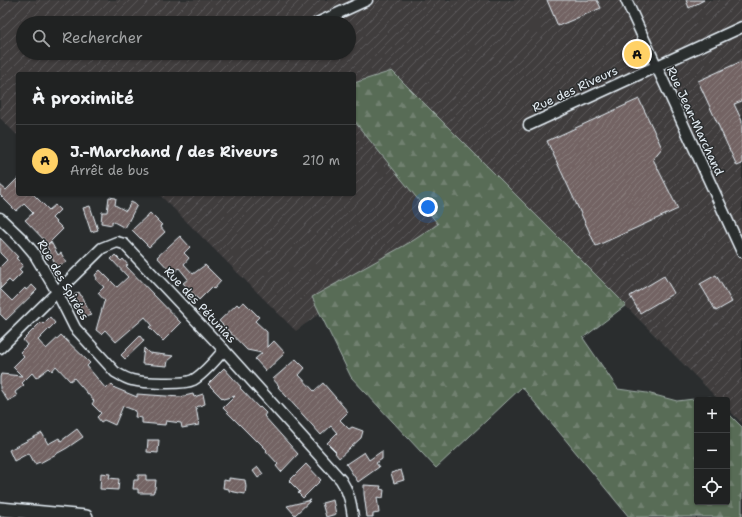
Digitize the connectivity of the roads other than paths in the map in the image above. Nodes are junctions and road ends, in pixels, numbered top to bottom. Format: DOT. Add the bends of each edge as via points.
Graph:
graph roads {
  1 [pos="367,0"];
  2 [pos="626,0"];
  3 [pos="332,16"];
  4 [pos="742,27"];
  5 [pos="656,66"];
  6 [pos="528,125"];
  7 [pos="0,218"];
  8 [pos="742,252"];
  9 [pos="57,292"];
  10 [pos="0,348"];
  11 [pos="224,350"];
  12 [pos="0,509"];
  13 [pos="86,517"];
  14 [pos="353,517"];
  1 -- 3 [label="street"];
  2 -- 5 [label="street, Rue Jean-Marchand"];
  4 -- 5 [label="street, Rue des Riveurs"];
  5 -- 6 [label="street, Rue des Riveurs"];
  5 -- 8 [label="street, Rue Jean-Marchand"];
  7 -- 9 [label="street, Rue des Spirées" via="33,252"];
  9 -- 10 [label="street, Rue des Pétunias"];
  9 -- 11 [label="street, Rue des Spirées" via="75,328 115,372 128,379 177,383 193,380"];
  9 -- 11 [label="street, Rue des Pétunias" via="102,248 117,242 124,244"];
  11 -- 14 [label="street, Rue des Pétunias" via="341,480 351,501"];
  12 -- 13 [label="street"];
}
